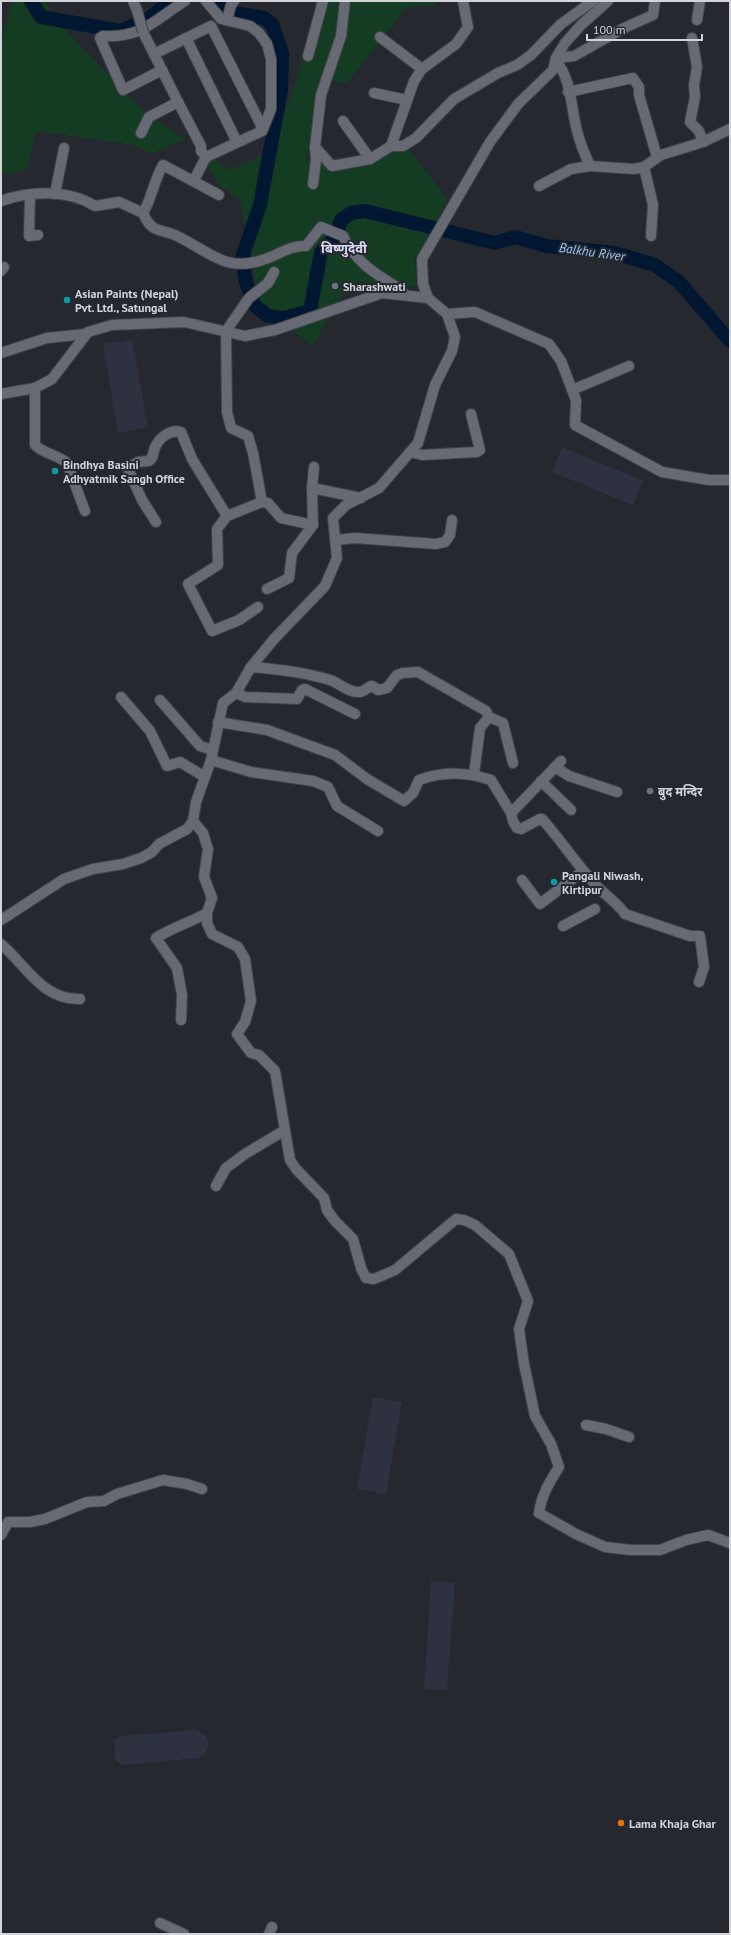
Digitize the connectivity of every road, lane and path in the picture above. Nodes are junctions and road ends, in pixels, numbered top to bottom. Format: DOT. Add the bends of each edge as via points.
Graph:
graph roads {
  1 [pos="185,1"];
  2 [pos="206,1"];
  3 [pos="322,1"];
  4 [pos="345,1"];
  5 [pos="463,1"];
  6 [pos="593,1"];
  7 [pos="608,1"];
  8 [pos="655,1"];
  9 [pos="700,1"];
  10 [pos="232,3"];
  11 [pos="135,6"];
  12 [pos="227,20"];
  13 [pos="697,20"];
  14 [pos="186,38"];
  15 [pos="380,38"];
  16 [pos="692,38"];
  17 [pos="154,54"];
  18 [pos="308,56"];
  19 [pos="556,60"];
  20 [pos="422,69"];
  21 [pos="162,70"];
  22 [pos="568,92"];
  23 [pos="374,93"];
  24 [pos="408,100"];
  25 [pos="178,102"];
  26 [pos="343,121"];
  27 [pos="262,129"];
  28 [pos="730,129"];
  29 [pos="141,132"];
  30 [pos="237,142"];
  31 [pos="703,142"];
  32 [pos="391,146"];
  33 [pos="315,147"];
  34 [pos="64,148"];
  35 [pos="206,157"];
  36 [pos="657,158"];
  37 [pos="370,160"];
  38 [pos="590,166"];
  39 [pos="644,167"];
  40 [pos="194,180"];
  41 [pos="313,184"];
  42 [pos="539,186"];
  43 [pos="55,194"];
  44 [pos="30,195"];
  45 [pos="219,195"];
  46 [pos="1,201"];
  47 [pos="143,213"];
  48 [pos="38,235"];
  49 [pos="651,236"];
  50 [pos="274,272"];
  51 [pos="405,295"];
  52 [pos="428,298"];
  53 [pos="447,314"];
  54 [pos="226,331"];
  55 [pos="86,334"];
  56 [pos="1,353"];
  57 [pos="629,366"];
  58 [pos="35,388"];
  59 [pos="572,390"];
  60 [pos="1,394"];
  61 [pos="471,414"];
  62 [pos="410,452"];
  63 [pos="314,467"];
  64 [pos="730,480"];
  65 [pos="312,488"];
  66 [pos="361,498"];
  67 [pos="262,502"];
  68 [pos="85,511"];
  69 [pos="227,516"];
  70 [pos="452,520"];
  71 [pos="156,522"];
  72 [pos="313,525"];
  73 [pos="336,540"];
  74 [pos="267,589"];
  75 [pos="258,607"];
  76 [pos="251,667"];
  77 [pos="236,692"];
  78 [pos="121,697"];
  79 [pos="160,700"];
  80 [pos="355,714"];
  81 [pos="489,717"];
  82 [pos="218,722"];
  83 [pos="212,755"];
  84 [pos="513,762"];
  85 [pos="474,774"];
  86 [pos="205,777"];
  87 [pos="541,781"];
  88 [pos="617,792"];
  89 [pos="571,810"];
  90 [pos="511,813"];
  91 [pos="193,821"];
  92 [pos="378,831"];
  93 [pos="583,871"];
  94 [pos="522,880"];
  95 [pos="595,909"];
  96 [pos="207,913"];
  97 [pos="1,920"];
  98 [pos="564,926"];
  99 [pos="1,944"];
  100 [pos="699,982"];
  101 [pos="80,999"];
  102 [pos="181,1020"];
  103 [pos="285,1130"];
  104 [pos="216,1186"];
  105 [pos="586,1425"];
  106 [pos="628,1437"];
  107 [pos="202,1489"];
  108 [pos="1,1535"];
  109 [pos="730,1543"];
  110 [pos="160,1923"];
  111 [pos="184,1934"];
  1 -- 21 [label="street" via="134,34 100,38 123,90"];
  2 -- 12 [label="street" via="221,19"];
  3 -- 18 [label="street"];
  4 -- 33 [label="street" via="341,36 321,95"];
  5 -- 20 [label="street" via="468,27 464,34 456,44"];
  6 -- 32 [label="street" via="561,24 517,66 454,99 416,138 403,146"];
  7 -- 19 [label="street" via="577,29 565,43"];
  8 -- 19 [label="street" via="653,15 574,56"];
  9 -- 13 [label="street"];
  10 -- 12 [label="street"];
  11 -- 17 [label="street, bridge" via="142,32"];
  12 -- 27 [label="street" via="250,26 260,33 267,44 271,59 271,109"];
  14 -- 17 [label="street"];
  14 -- 27 [label="street" via="211,26"];
  14 -- 30 [label="street"];
  15 -- 20 [label="street"];
  16 -- 31 [label="street" via="697,67 690,122 699,131"];
  17 -- 21 [label="street"];
  19 -- 22 [label="street" via="564,70"];
  19 -- 52 [label="street" via="553,70 502,124 422,260 423,284"];
  20 -- 24 [label="street" via="414,81"];
  21 -- 25 [label="street"];
  22 -- 36 [label="street" via="633,78 639,87"];
  22 -- 38 [label="street" via="577,132"];
  23 -- 24 [label="street"];
  24 -- 32 [label="street"];
  25 -- 29 [label="street" via="149,117"];
  25 -- 35 [label="street"];
  26 -- 37 [label="street"];
  27 -- 30 [label="street"];
  28 -- 31 [label="street"];
  30 -- 35 [label="street"];
  31 -- 36 [label="street"];
  32 -- 37 [label="street"];
  33 -- 37 [label="street" via="332,166"];
  33 -- 41 [label="street"];
  34 -- 43 [label="street"];
  35 -- 40 [label="street"];
  36 -- 39 [label="street"];
  38 -- 39 [label="street" via="634,169"];
  38 -- 42 [label="street" via="571,169"];
  39 -- 49 [label="street" via="653,205"];
  40 -- 45 [label="street"];
  40 -- 47 [label="street" via="163,165"];
  43 -- 44 [label="street"];
  43 -- 47 [label="street" via="72,195 95,206 119,202"];
  44 -- 46 [label="street"];
  44 -- 48 [label="street" via="29,236"];
  47 -- 51 [label="street" via="154,230 178,236 224,262 241,264 258,262 289,249 306,246 321,226 343,236 349,249 362,263"];
  50 -- 54 [label="street" via="268,283 249,298"];
  51 -- 52 [label="street"];
  51 -- 54 [label="street" via="382,293 275,330 245,336"];
  52 -- 53 [label="street"];
  53 -- 59 [label="street" via="476,312 549,344 561,361"];
  53 -- 62 [label="street" via="454,337 452,352 435,385 418,443"];
  54 -- 55 [label="street" via="184,322 112,325"];
  54 -- 67 [label="street" via="227,412 231,428 248,436"];
  55 -- 56 [label="street" via="47,338"];
  55 -- 58 [label="street" via="52,379"];
  57 -- 59 [label="street"];
  58 -- 60 [label="street"];
  58 -- 68 [label="street" via="35,445 67,463"];
  59 -- 64 [label="street" via="576,400 575,425 662,472 709,480"];
  61 -- 62 [label="street" via="480,450 477,452 422,455"];
  62 -- 66 [label="street" via="379,488"];
  63 -- 65 [label="street"];
  65 -- 66 [label="street"];
  65 -- 72 [label="street"];
  66 -- 73 [label="street" via="346,505 333,518"];
  67 -- 69 [label="street"];
  67 -- 72 [label="street" via="268,503 281,518"];
  69 -- 71 [label="street" via="192,459 182,432 176,431 167,434 158,443 150,461 138,462 129,467 142,500"];
  69 -- 75 [label="street" via="217,529 218,565 188,584 212,631 239,620"];
  70 -- 73 [label="street" via="450,535 445,542 436,544 355,538"];
  72 -- 74 [label="street" via="292,553 289,578"];
  73 -- 76 [label="street" via="337,558 325,586 274,638"];
  76 -- 77 [label="street"];
  76 -- 81 [label="street" via="299,672 332,680 355,692 372,686 378,690 386,688 397,675 418,672 486,711"];
  77 -- 80 [label="street" via="245,697 297,699 305,689"];
  77 -- 82 [label="street" via="223,703"];
  78 -- 86 [label="street" via="150,731 167,766 180,762"];
  79 -- 83 [label="street" via="200,746"];
  81 -- 84 [label="street" via="503,723"];
  81 -- 85 [label="street" via="480,728"];
  82 -- 83 [label="street"];
  82 -- 85 [label="street" via="266,730 335,755 367,779 404,801 413,793 419,780 436,774"];
  83 -- 86 [label="street"];
  83 -- 92 [label="street" via="251,772 313,781 328,787 337,806"];
  85 -- 90 [label="street" via="491,780"];
  86 -- 91 [label="street" via="196,802"];
  87 -- 88 [label="street" via="558,764 569,776"];
  87 -- 89 [label="street"];
  87 -- 90 [label="street"];
  90 -- 93 [label="street" via="518,828 542,819"];
  91 -- 96 [label="street" via="203,833 208,849 204,878 212,898"];
  91 -- 97 [label="street" via="187,829 159,844 152,852 141,858 93,869 64,879"];
  93 -- 94 [label="street" via="540,904"];
  93 -- 100 [label="street" via="607,898 631,917 690,936 700,936 704,967"];
  95 -- 98 [label="street"];
  96 -- 102 [label="street" via="172,927 156,938 177,968 182,995"];
  96 -- 103 [label="street" via="207,923 212,934 238,947 245,960 251,1001 245,1022 236,1034 251,1053 259,1055 275,1071"];
  99 -- 101 [label="street" via="34,979 50,991 67,999"];
  103 -- 104 [label="street" via="226,1168"];
  103 -- 109 [label="street" via="290,1160 324,1198 327,1210 335,1221 354,1239 366,1278 374,1279 395,1270 456,1219 475,1225 509,1254 528,1301 519,1329 535,1416 551,1444 559,1467 547,1486 539,1513 605,1547 660,1550 708,1535"];
  105 -- 106 [label="street"];
  107 -- 108 [label="street" via="163,1480 130,1489 104,1501 87,1502 45,1518 30,1522 8,1522"];
  110 -- 111 [label="street"];
}
